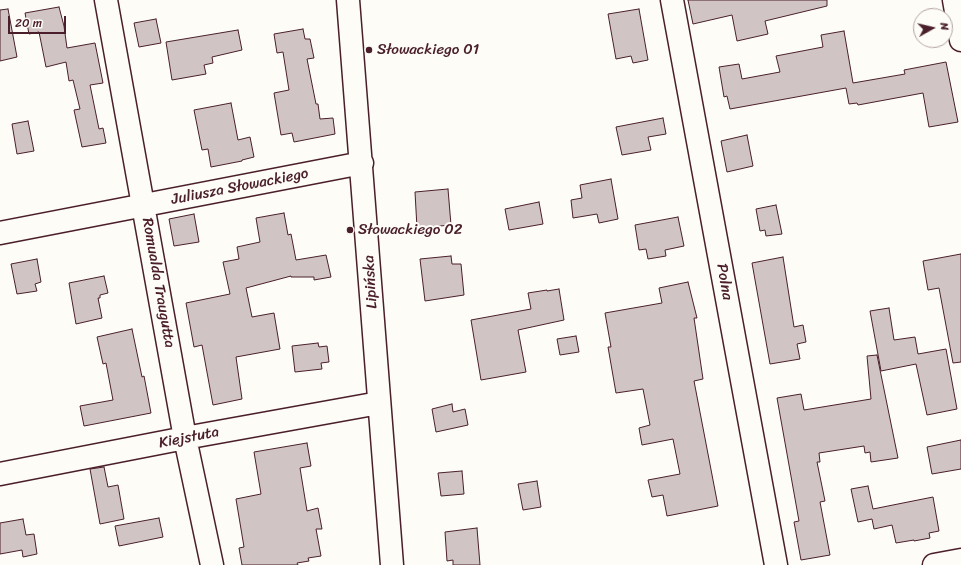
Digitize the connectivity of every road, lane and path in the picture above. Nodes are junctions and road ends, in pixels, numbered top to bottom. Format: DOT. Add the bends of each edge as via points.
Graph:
graph roads {
  1 [pos="106,0"];
  2 [pos="348,0"];
  3 [pos="672,0"];
  4 [pos="954,0"];
  5 [pos="961,40"];
  6 [pos="362,163"];
  7 [pos="144,206"];
  8 [pos="0,233"];
  9 [pos="379,403"];
  10 [pos="186,438"];
  11 [pos="0,474"];
  12 [pos="961,560"];
  13 [pos="212,565"];
  14 [pos="392,565"];
  15 [pos="776,565"];
  16 [pos="934,565"];
  1 -- 7 [label="street, Romualda Traugutta"];
  2 -- 6 [label="street, Lipińska"];
  3 -- 15 [label="street, Polna"];
  4 -- 5 [label="street"];
  6 -- 7 [label="street, Juliusza Słowackiego"];
  6 -- 9 [label="street, Lipińska"];
  7 -- 8 [label="street, Juliusza Słowackiego"];
  7 -- 10 [label="street, Romualda Traugutta"];
  9 -- 10 [label="street, Kiejstuta"];
  9 -- 14 [label="street, Lipińska"];
  10 -- 11 [label="street, Kiejstuta"];
  10 -- 13 [label="street, Romualda Traugutta"];
  12 -- 16 [label="street"];
}
